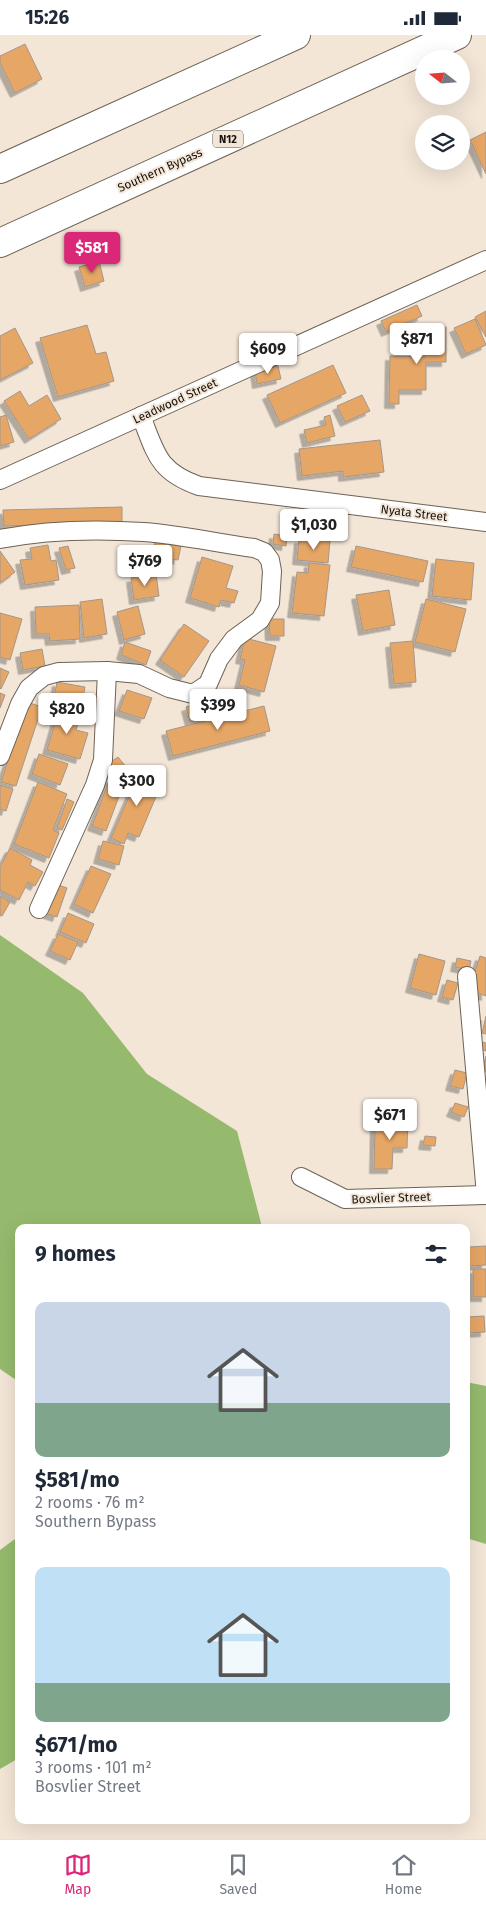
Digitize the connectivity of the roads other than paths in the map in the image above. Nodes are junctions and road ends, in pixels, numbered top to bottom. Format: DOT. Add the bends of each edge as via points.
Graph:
graph roads {
  1 [pos="296,35"];
  2 [pos="457,35"];
  3 [pos="0,169"];
  4 [pos="0,243"];
  5 [pos="486,260"];
  6 [pos="141,416"];
  7 [pos="0,480"];
  8 [pos="486,522"];
  9 [pos="0,539"];
  10 [pos="106,671"];
  11 [pos="0,755"];
  12 [pos="39,909"];
  13 [pos="467,977"];
  14 [pos="301,1177"];
  15 [pos="486,1195"];
  1 -- 3 [label="highway"];
  2 -- 4 [label="highway, Southern Bypass / N12"];
  5 -- 6 [label="street, Leadwood Street"];
  6 -- 7 [label="street, Leadwood Street"];
  6 -- 8 [label="street, Nyata Street" via="161,463 171,473 199,486"];
  9 -- 10 [label="street" via="21,535 145,532 254,548 264,552 270,560 270,603 260,620 234,639 219,659 208,684 192,694 169,688 139,674"];
  10 -- 11 [label="street" via="60,671 44,676 24,696"];
  10 -- 12 [label="street" via="103,760 95,785"];
  13 -- 15 [label="street"];
  14 -- 15 [label="street, Bosvlier Street" via="345,1199"];
}
